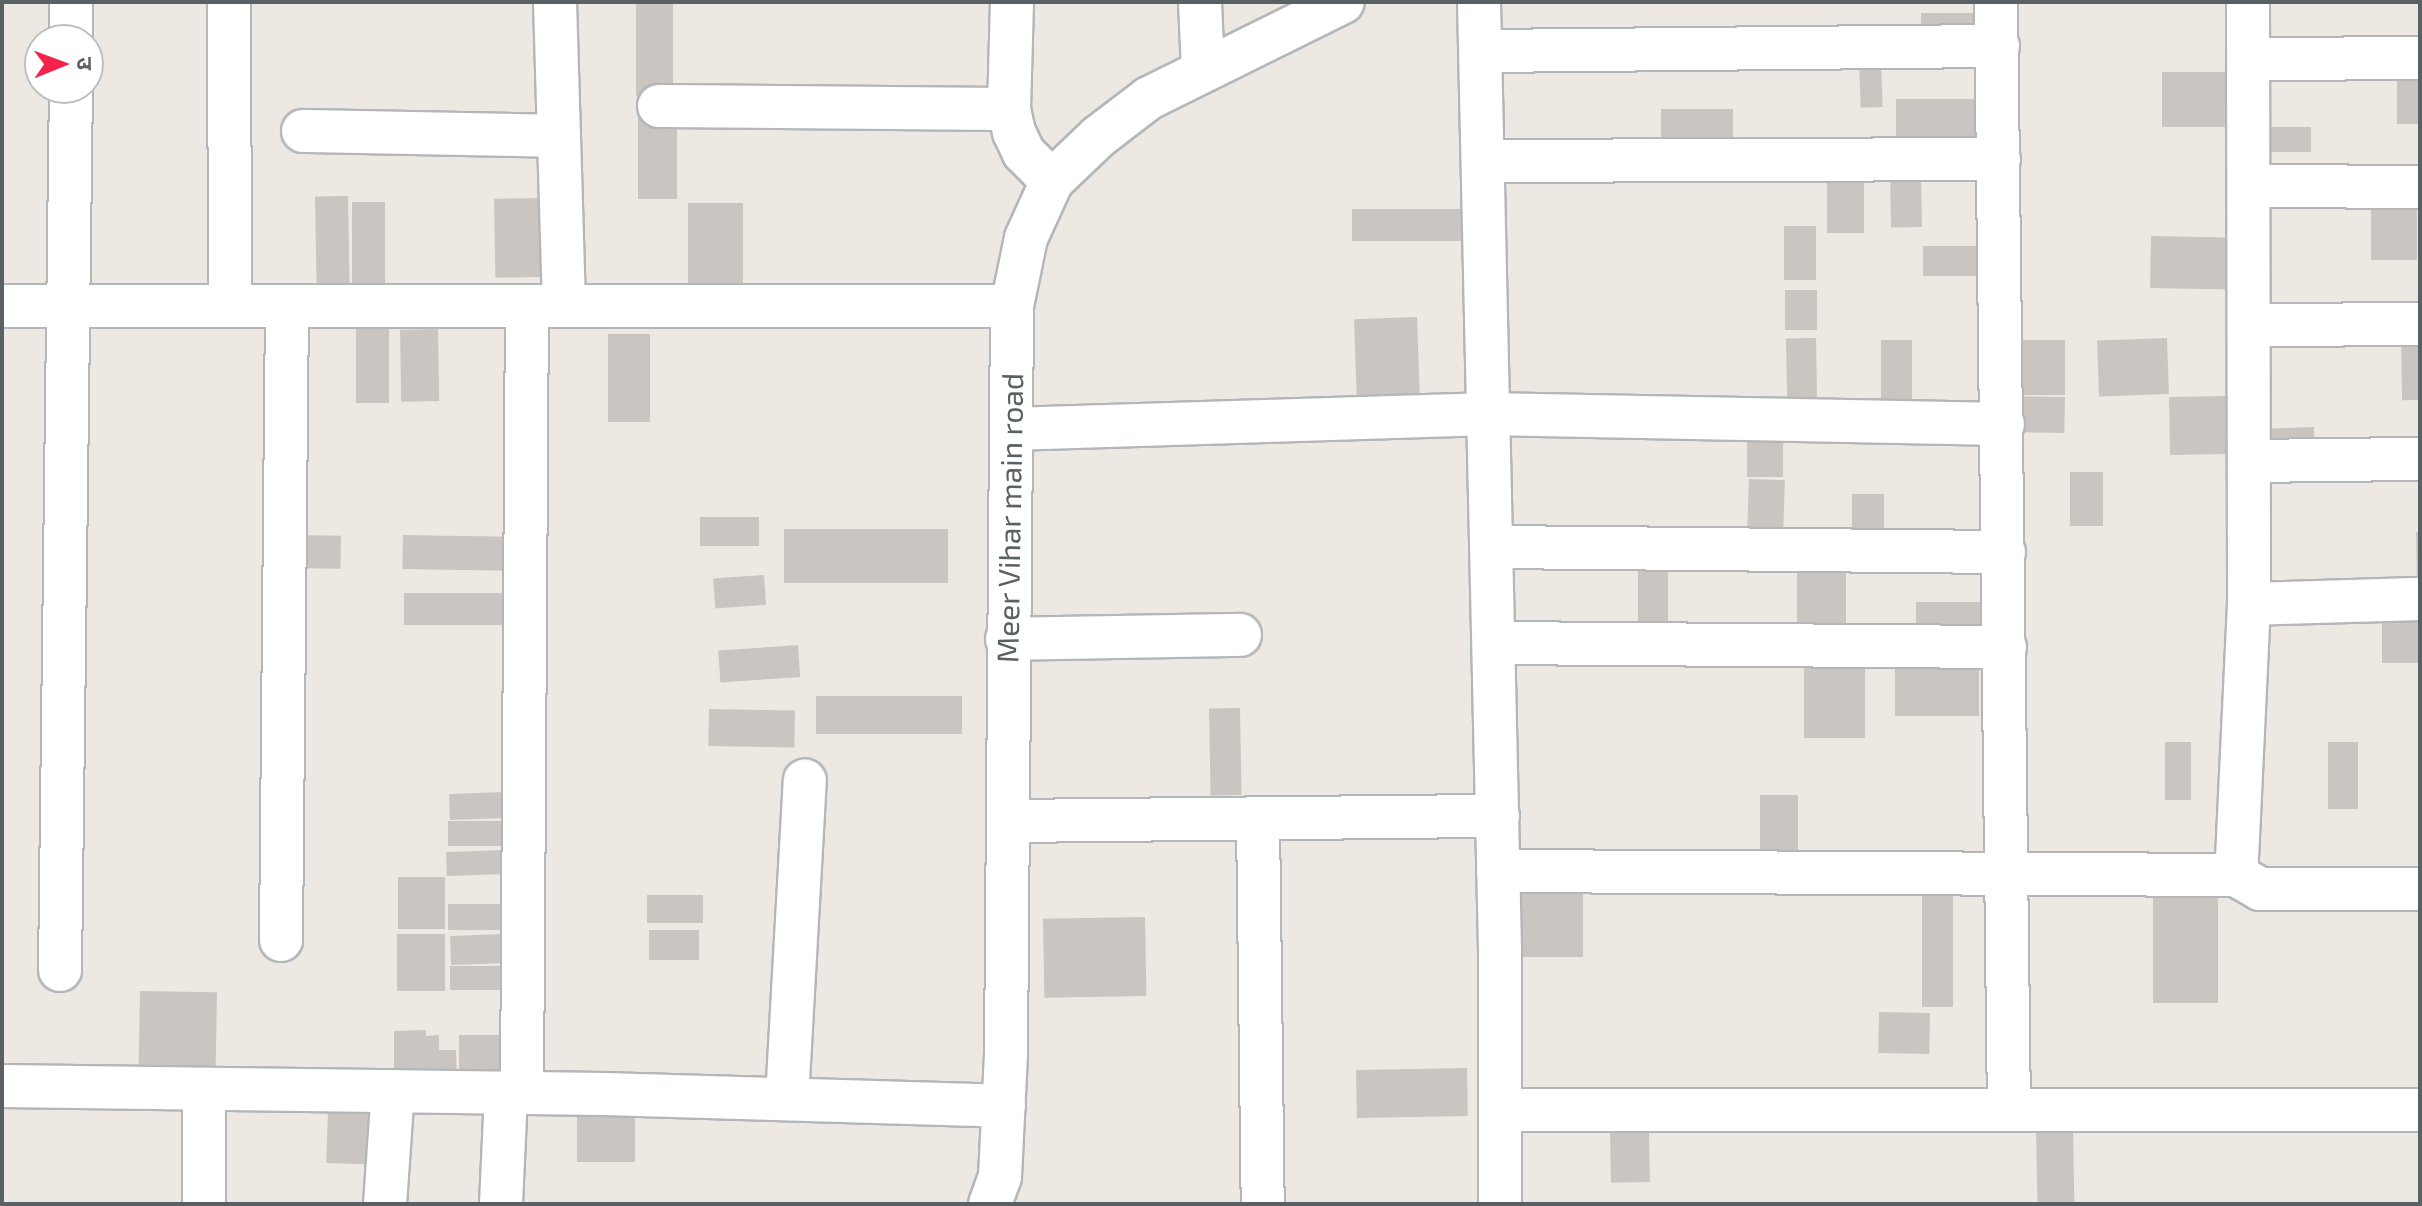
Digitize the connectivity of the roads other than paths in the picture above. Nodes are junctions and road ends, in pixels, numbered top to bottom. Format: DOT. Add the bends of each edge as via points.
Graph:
graph roads {
  1 [pos="71,2"];
  2 [pos="229,2"];
  3 [pos="555,2"];
  4 [pos="1012,2"];
  5 [pos="1200,2"];
  6 [pos="1343,2"];
  7 [pos="1479,2"];
  8 [pos="1996,2"];
  9 [pos="2248,2"];
  10 [pos="71,24"];
  11 [pos="1998,46"];
  12 [pos="1482,51"];
  13 [pos="2420,58"];
  14 [pos="2249,59"];
  15 [pos="1203,71"];
  16 [pos="71,104"];
  17 [pos="659,106"];
  18 [pos="1009,109"];
  19 [pos="303,131"];
  20 [pos="559,136"];
  21 [pos="1999,159"];
  22 [pos="1484,161"];
  23 [pos="1052,181"];
  24 [pos="2250,186"];
  25 [pos="2420,187"];
  26 [pos="2,306"];
  27 [pos="69,306"];
  28 [pos="230,306"];
  29 [pos="287,306"];
  30 [pos="546,306"];
  31 [pos="1012,306"];
  32 [pos="2420,324"];
  33 [pos="2249,325"];
  34 [pos="1490,414"];
  35 [pos="2003,424"];
  36 [pos="1011,429"];
  37 [pos="2420,459"];
  38 [pos="2249,461"];
  39 [pos="1492,547"];
  40 [pos="2004,552"];
  41 [pos="2420,599"];
  42 [pos="2249,604"];
  43 [pos="1240,635"];
  44 [pos="1007,639"];
  45 [pos="1494,643"];
  46 [pos="2005,647"];
  47 [pos="805,781"];
  48 [pos="1498,816"];
  49 [pos="1258,818"];
  50 [pos="1008,821"];
  51 [pos="1498,871"];
  52 [pos="2007,871"];
  53 [pos="2236,875"];
  54 [pos="2420,889"];
  55 [pos="281,940"];
  56 [pos="60,970"];
  57 [pos="2,1086"];
  58 [pos="204,1089"];
  59 [pos="393,1091"];
  60 [pos="514,1092"];
  61 [pos="787,1099"];
  62 [pos="1004,1106"];
  63 [pos="1500,1110"];
  64 [pos="2009,1110"];
  65 [pos="2420,1110"];
  66 [pos="204,1204"];
  67 [pos="385,1204"];
  68 [pos="501,1204"];
  69 [pos="990,1204"];
  70 [pos="1263,1204"];
  71 [pos="1500,1204"];
  1 -- 10 [label="street"];
  2 -- 28 [label="street"];
  3 -- 20 [label="street"];
  4 -- 18 [label="street"];
  5 -- 15 [label="street"];
  6 -- 15 [label="street, Meer Vihar main road"];
  7 -- 12 [label="street"];
  8 -- 11 [label="street"];
  9 -- 14 [label="street"];
  11 -- 12 [label="street"];
  11 -- 21 [label="street"];
  12 -- 22 [label="street"];
  13 -- 14 [label="street"];
  14 -- 24 [label="street"];
  15 -- 23 [label="street, Meer Vihar main road" via="1149,98"];
  16 -- 27 [label="street"];
  17 -- 18 [label="street"];
  18 -- 23 [label="street" via="1024,153"];
  19 -- 20 [label="street"];
  20 -- 30 [label="street"];
  21 -- 22 [label="street"];
  21 -- 35 [label="street"];
  22 -- 34 [label="street"];
  23 -- 31 [label="street, Meer Vihar main road" via="1026,238"];
  24 -- 25 [label="street"];
  24 -- 33 [label="street"];
  26 -- 27 [label="street"];
  27 -- 28 [label="street"];
  27 -- 56 [label="street"];
  28 -- 29 [label="street"];
  29 -- 30 [label="street"];
  29 -- 55 [label="street"];
  30 -- 31 [label="street"];
  30 -- 60 [label="street"];
  31 -- 36 [label="street, Meer Vihar main road"];
  32 -- 33 [label="street"];
  33 -- 38 [label="street"];
  34 -- 35 [label="street"];
  34 -- 36 [label="street"];
  34 -- 39 [label="street"];
  35 -- 40 [label="street"];
  36 -- 44 [label="street, Meer Vihar main road"];
  37 -- 38 [label="street"];
  38 -- 42 [label="street"];
  39 -- 40 [label="street"];
  39 -- 45 [label="street"];
  40 -- 46 [label="street"];
  41 -- 42 [label="street"];
  42 -- 53 [label="street"];
  43 -- 44 [label="street"];
  44 -- 50 [label="street, Meer Vihar main road"];
  45 -- 46 [label="street"];
  45 -- 48 [label="street"];
  46 -- 52 [label="street"];
  47 -- 61 [label="street"];
  48 -- 49 [label="street"];
  48 -- 51 [label="street"];
  49 -- 50 [label="street"];
  49 -- 70 [label="street"];
  50 -- 62 [label="street, Meer Vihar main road"];
  51 -- 52 [label="street"];
  51 -- 63 [label="street"];
  52 -- 53 [label="street"];
  52 -- 64 [label="street"];
  53 -- 54 [label="street" via="2260,889"];
  57 -- 58 [label="street"];
  58 -- 59 [label="street"];
  58 -- 66 [label="street"];
  59 -- 60 [label="street"];
  59 -- 67 [label="street"];
  60 -- 61 [label="street"];
  60 -- 68 [label="street"];
  61 -- 62 [label="street"];
  62 -- 69 [label="street, Meer Vihar main road" via="1000,1177"];
  63 -- 64 [label="street"];
  63 -- 71 [label="street"];
  64 -- 65 [label="street"];
}
